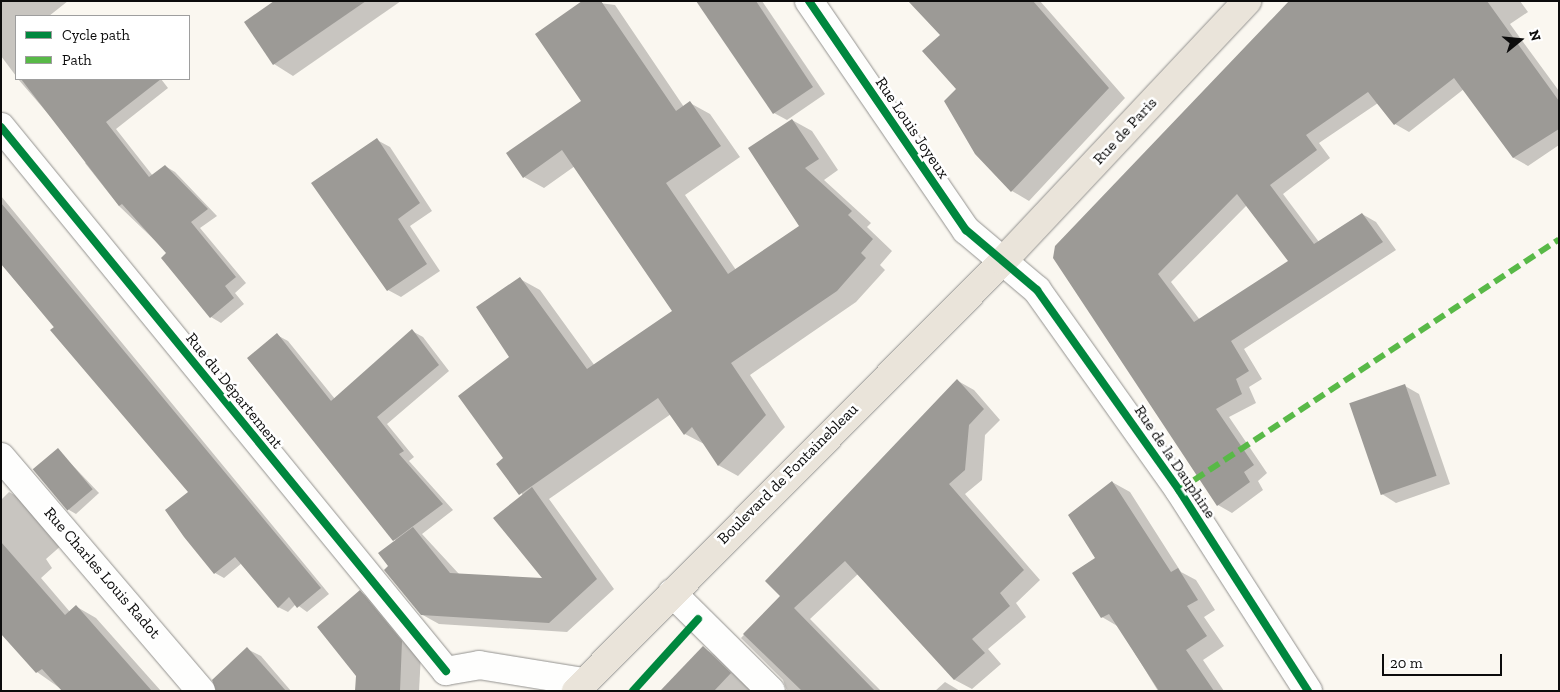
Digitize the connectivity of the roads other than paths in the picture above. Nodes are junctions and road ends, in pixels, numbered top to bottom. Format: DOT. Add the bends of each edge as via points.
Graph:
graph roads {
  1 [pos="809,1"];
  2 [pos="1247,1"];
  3 [pos="1,127"];
  4 [pos="1003,261"];
  5 [pos="1,457"];
  6 [pos="672,594"];
  7 [pos="443,681"];
  8 [pos="580,686"];
  9 [pos="201,691"];
  10 [pos="771,691"];
  11 [pos="1308,691"];
  1 -- 4 [label="street, Rue Louis Joyeux" via="966,230"];
  2 -- 4 [label="main road, Rue de Paris"];
  3 -- 7 [label="street, Rue du Département"];
  4 -- 6 [label="main road, Boulevard de Fontainebleau"];
  4 -- 11 [label="street, Rue de la Dauphine" via="1049,306 1179,490"];
  5 -- 9 [label="street, Rue Charles Louis Radot"];
  6 -- 8 [label="main road, Boulevard de Fontainebleau"];
  6 -- 10 [label="street"];
  7 -- 8 [label="street, Rue du Département" via="479,665"];
}
